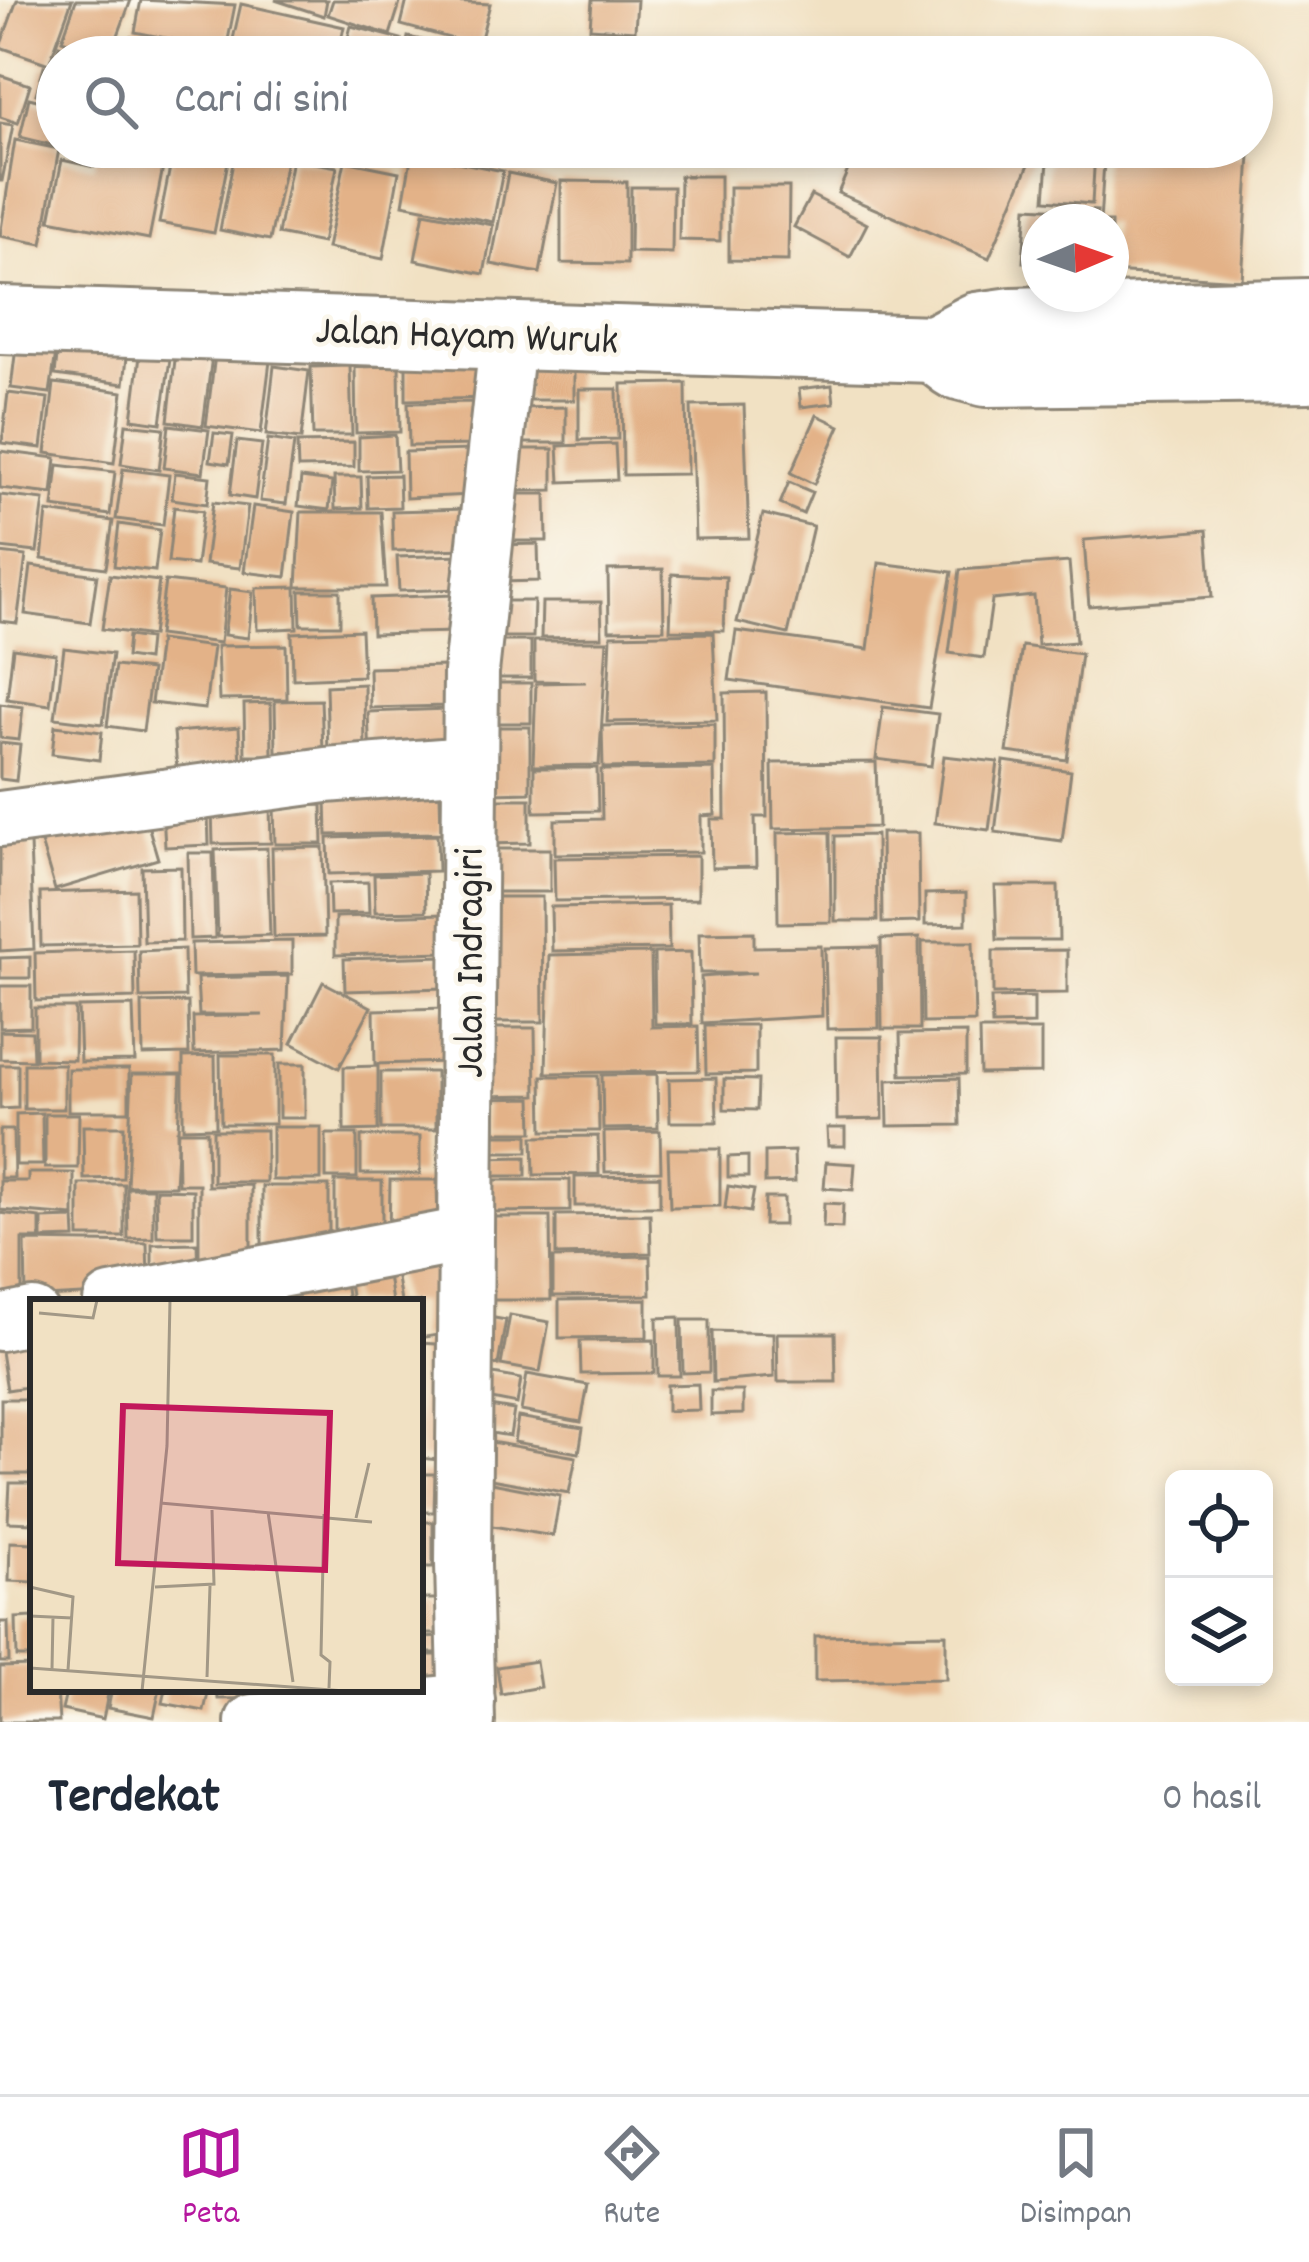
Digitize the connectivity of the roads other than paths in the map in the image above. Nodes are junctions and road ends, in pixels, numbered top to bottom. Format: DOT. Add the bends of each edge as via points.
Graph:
graph roads {
  1 [pos="1309,312"];
  2 [pos="0,320"];
  3 [pos="508,332"];
  4 [pos="934,349"];
  5 [pos="1309,370"];
  6 [pos="468,764"];
  7 [pos="0,819"];
  8 [pos="465,1235"];
  9 [pos="127,1299"];
  10 [pos="30,1317"];
  11 [pos="0,1322"];
  12 [pos="467,1712"];
  13 [pos="253,1722"];
  1 -- 4 [label="highway, Jalan Hayam Wuruk" via="1013,321 976,326"];
  2 -- 3 [label="highway, Jalan Hayam Wuruk"];
  3 -- 4 [label="highway, Jalan Hayam Wuruk"];
  3 -- 6 [label="street, Jalan Indragiri"];
  4 -- 5 [label="highway, Jalan Hayam Wuruk" via="986,373"];
  6 -- 7 [label="street"];
  6 -- 8 [label="street, Jalan Indragiri"];
  8 -- 9 [label="street"];
  8 -- 12 [label="street, Jalan Indragiri"];
  10 -- 11 [label="street"];
  12 -- 13 [label="street"];
}
